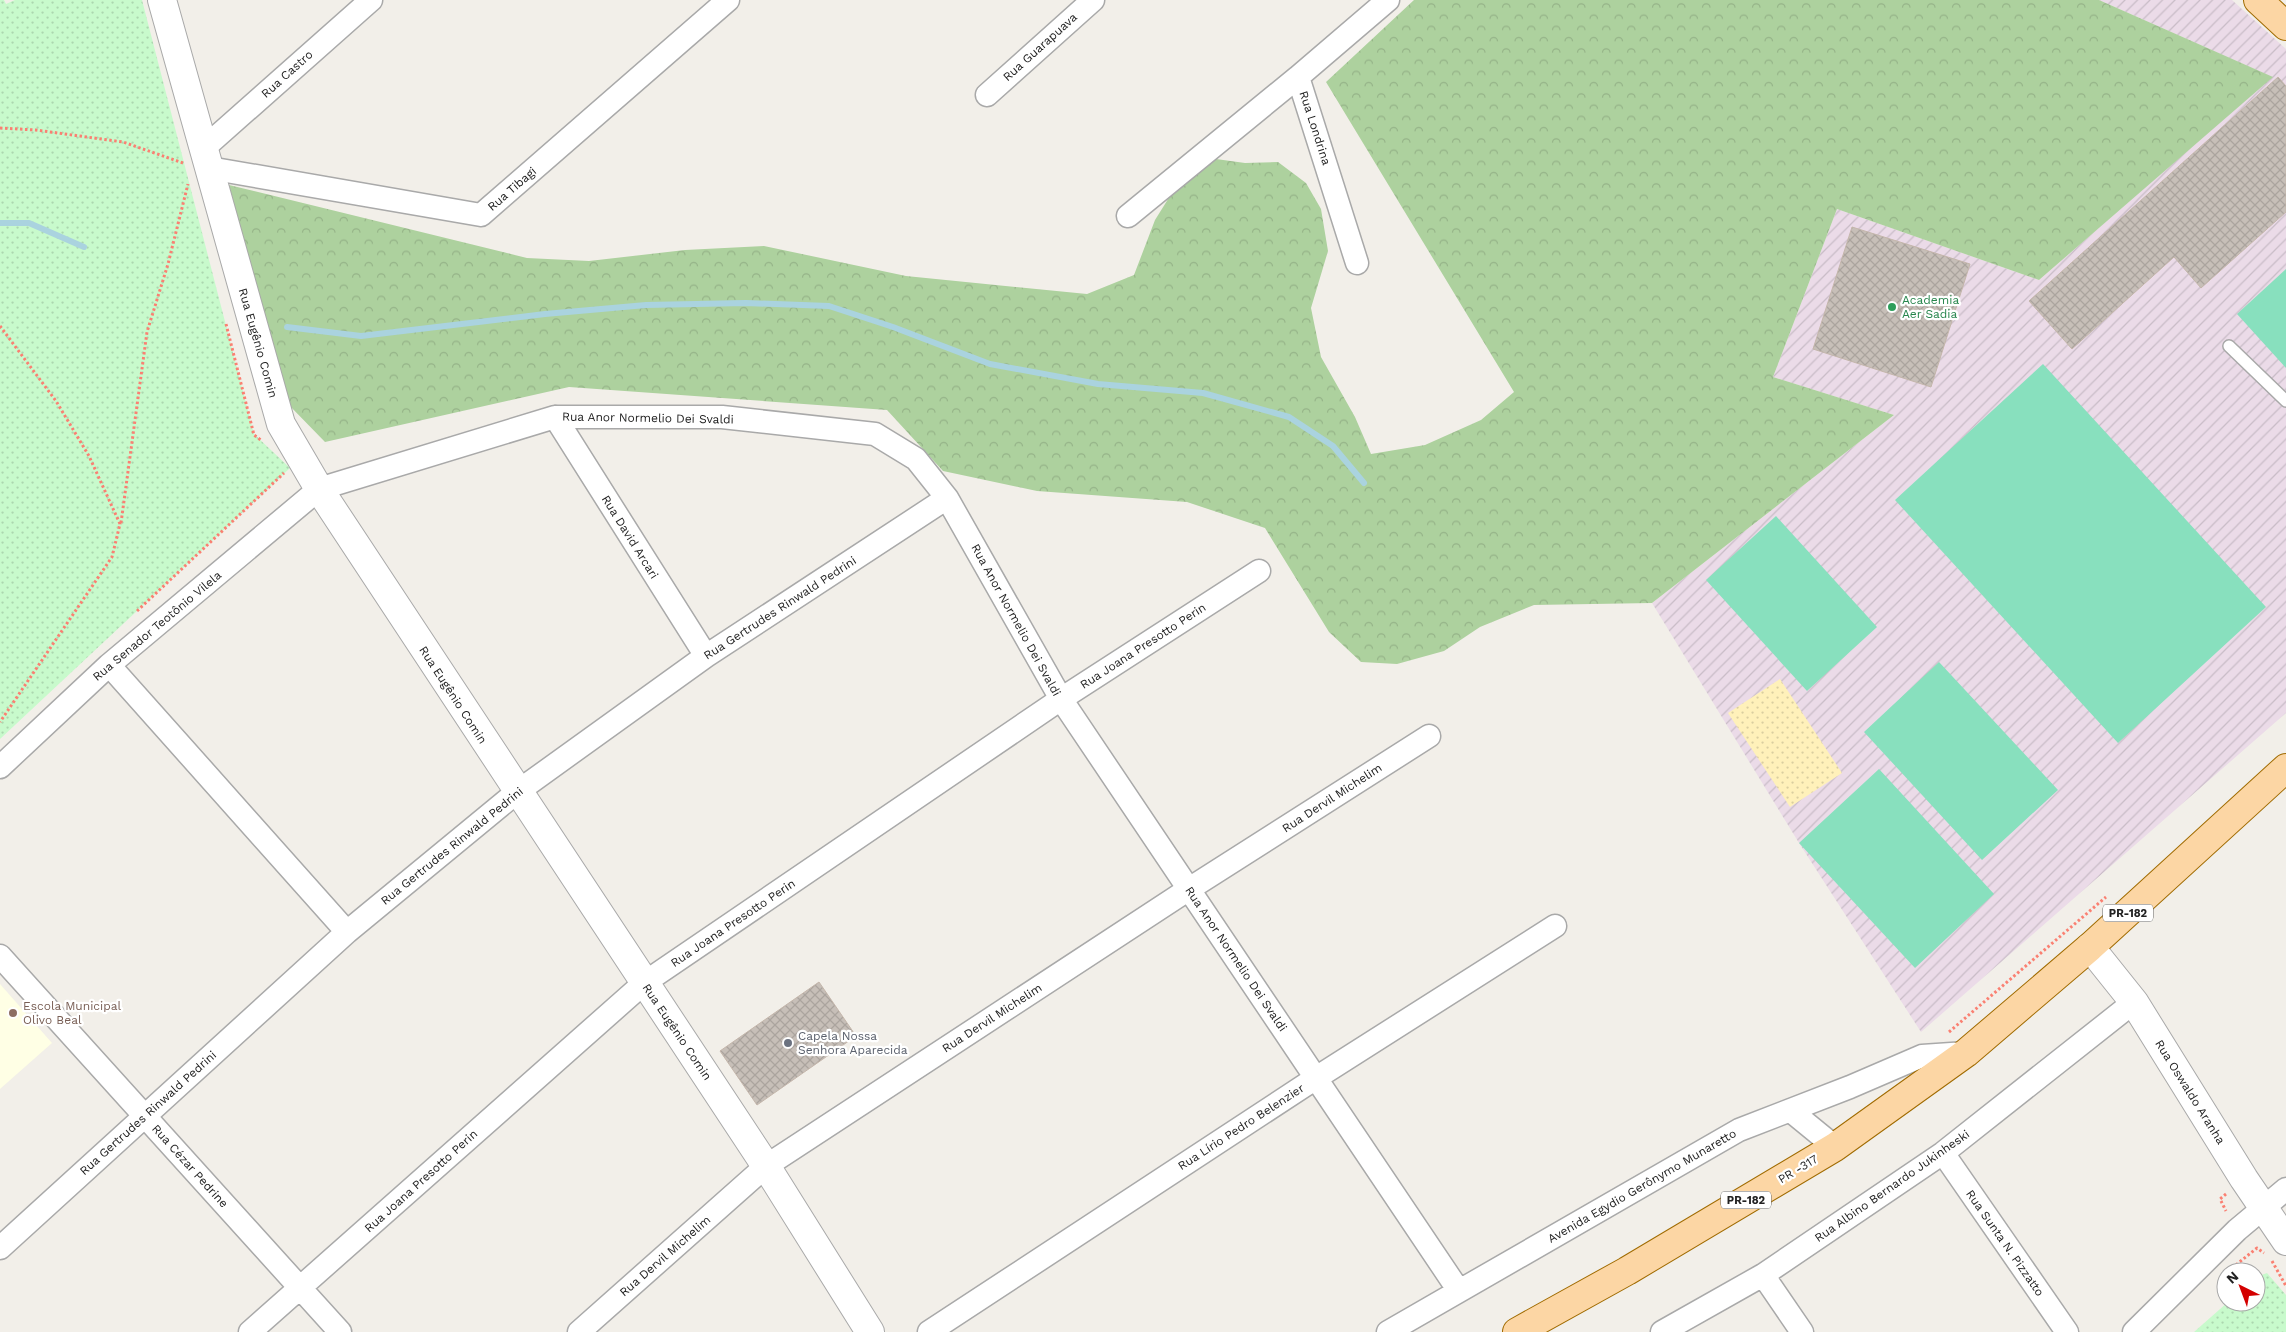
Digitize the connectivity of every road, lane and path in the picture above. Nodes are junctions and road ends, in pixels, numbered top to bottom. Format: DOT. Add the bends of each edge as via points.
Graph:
graph roads {
  1 [pos="162,0"];
  2 [pos="370,0"];
  3 [pos="728,0"];
  4 [pos="1093,0"];
  5 [pos="1388,0"];
  6 [pos="2258,0"];
  7 [pos="2286,26"];
  8 [pos="1298,77"];
  9 [pos="987,95"];
  10 [pos="0,128"];
  11 [pos="193,161"];
  12 [pos="191,191"];
  13 [pos="1128,216"];
  14 [pos="1357,263"];
  15 [pos="225,319"];
  16 [pos="0,326"];
  17 [pos="2229,346"];
  18 [pos="2286,401"];
  19 [pos="555,417"];
  20 [pos="269,448"];
  21 [pos="290,468"];
  22 [pos="319,489"];
  23 [pos="947,498"];
  24 [pos="120,524"];
  25 [pos="1259,572"];
  26 [pos="130,617"];
  27 [pos="706,656"];
  28 [pos="109,665"];
  29 [pos="1061,699"];
  30 [pos="0,722"];
  31 [pos="1429,736"];
  32 [pos="0,767"];
  33 [pos="2286,768"];
  34 [pos="517,792"];
  35 [pos="1189,890"];
  36 [pos="1556,926"];
  37 [pos="347,932"];
  38 [pos="2090,947"];
  39 [pos="0,956"];
  40 [pos="644,983"];
  41 [pos="2134,1002"];
  42 [pos="1966,1053"];
  43 [pos="1316,1078"];
  44 [pos="1791,1111"];
  45 [pos="144,1115"];
  46 [pos="1835,1147"];
  47 [pos="1943,1153"];
  48 [pos="766,1166"];
  49 [pos="2286,1189"];
  50 [pos="2264,1208"];
  51 [pos="2286,1241"];
  52 [pos="0,1248"];
  53 [pos="2240,1262"];
  54 [pos="1763,1275"];
  55 [pos="2286,1286"];
  56 [pos="300,1289"];
  57 [pos="1459,1291"];
  58 [pos="250,1332"];
  59 [pos="340,1332"];
  60 [pos="579,1332"];
  61 [pos="870,1332"];
  62 [pos="929,1332"];
  63 [pos="1388,1332"];
  64 [pos="1517,1332"];
  65 [pos="1662,1332"];
  66 [pos="1802,1332"];
  67 [pos="2067,1332"];
  68 [pos="2134,1332"];
  1 -- 11 [label="street, Rua Eugênio Comin"];
  2 -- 11 [label="street, Rua Castro"];
  3 -- 11 [label="street, Rua Tibagi" via="481,215"];
  4 -- 9 [label="street, Rua Guarapuava"];
  5 -- 8 [label="street, Rua Londrina"];
  6 -- 7 [label="main road"];
  8 -- 13 [label="street"];
  8 -- 14 [label="street, Rua Londrina"];
  10 -- 11 [label="path" via="123,142"];
  11 -- 22 [label="street, Rua Eugênio Comin" via="281,424"];
  12 -- 24 [label="path" via="189,182 147,332"];
  15 -- 20 [label="path" via="254,434"];
  16 -- 24 [label="path" via="56,401 89,456"];
  17 -- 18 [label="lane"];
  19 -- 22 [label="street, Rua Anor Normelio Dei Svaldi"];
  19 -- 23 [label="street, Rua Anor Normelio Dei Svaldi" via="722,417 875,434 916,460"];
  19 -- 27 [label="street, Rua David Arcari"];
  21 -- 26 [label="path"];
  22 -- 28 [label="street, Rua Senador Teotônio Vilela"];
  22 -- 34 [label="street, Rua Eugênio Comin"];
  23 -- 27 [label="street, Rua Gertrudes Rinwald Pedrini"];
  23 -- 29 [label="street, Rua Anor Normelio Dei Svaldi"];
  24 -- 30 [label="path" via="112,557"];
  25 -- 29 [label="street, Rua Joana Presotto Perin"];
  27 -- 34 [label="street, Rua Gertrudes Rinwald Pedrini"];
  28 -- 32 [label="street, Rua Senador Teotônio Vilela"];
  28 -- 37 [label="street"];
  29 -- 35 [label="street, Rua Anor Normelio Dei Svaldi"];
  29 -- 40 [label="street, Rua Joana Presotto Perin"];
  31 -- 35 [label="street, Rua Dervil Michelim"];
  33 -- 38 [label="main road, PR-182 / PR-182"];
  34 -- 37 [label="street, Rua Gertrudes Rinwald Pedrini"];
  34 -- 40 [label="street, Rua Eugênio Comin"];
  35 -- 43 [label="street, Rua Anor Normelio Dei Svaldi"];
  35 -- 48 [label="street, Rua Dervil Michelim"];
  36 -- 43 [label="street, Rua Lírio Pedro Belenzier"];
  37 -- 45 [label="street, Rua Gertrudes Rinwald Pedrini"];
  38 -- 41 [label="street, Rua Oswaldo Aranha"];
  38 -- 42 [label="main road, PR-182 / PR-182"];
  39 -- 45 [label="street, Rua Cézar Pedrine"];
  40 -- 48 [label="street, Rua Eugênio Comin"];
  40 -- 56 [label="street, Rua Joana Presotto Perin"];
  41 -- 47 [label="street, Rua Albino Bernardo Jukinheski"];
  41 -- 50 [label="street, Rua Oswaldo Aranha"];
  42 -- 44 [label="street, Avenida Egydio Gerônymo Munaretto" via="1922,1056"];
  42 -- 46 [label="main road, PR -317 / PR-182"];
  43 -- 57 [label="street, Rua Anor Normelio Dei Svaldi"];
  43 -- 62 [label="street, Rua Lírio Pedro Belenzier"];
  44 -- 46 [label="street"];
  44 -- 57 [label="street, Avenida Egydio Gerônymo Munaretto" via="1739,1130"];
  45 -- 52 [label="street, Rua Gertrudes Rinwald Pedrini"];
  45 -- 56 [label="street, Rua Cézar Pedrine"];
  46 -- 64 [label="main road, PR -317 / PR-182" via="1627,1271"];
  47 -- 54 [label="street, Rua Albino Bernardo Jukinheski"];
  47 -- 67 [label="street, Rua Sunta N. Pizzatto"];
  48 -- 60 [label="street, Rua Dervil Michelim"];
  48 -- 61 [label="street, Rua Eugênio Comin"];
  49 -- 50 [label="street"];
  50 -- 51 [label="street, Rua Oswaldo Aranha"];
  50 -- 68 [label="street" via="2237,1230"];
  53 -- 55 [label="path" via="2257,1248 2271,1258"];
  54 -- 65 [label="street, Rua Albino Bernardo Jukinheski"];
  54 -- 66 [label="street"];
  56 -- 58 [label="street, Rua Joana Presotto Perin"];
  56 -- 59 [label="street, Rua Cézar Pedrine"];
  57 -- 63 [label="street, Avenida Egydio Gerônymo Munaretto"];
}
